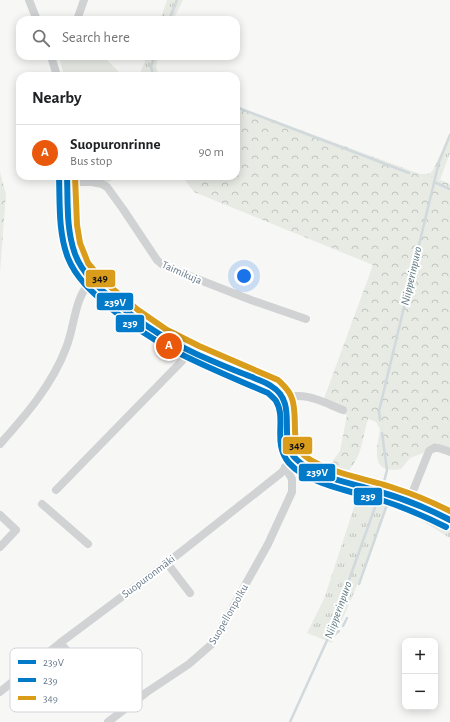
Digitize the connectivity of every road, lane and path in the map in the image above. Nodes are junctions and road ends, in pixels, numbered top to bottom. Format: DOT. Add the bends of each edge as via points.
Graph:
graph roads {
  1 [pos="30,0"];
  2 [pos="84,0"];
  3 [pos="36,16"];
  4 [pos="78,16"];
  5 [pos="52,60"];
  6 [pos="56,72"];
  7 [pos="67,180"];
  8 [pos="75,180"];
  9 [pos="92,280"];
  10 [pos="306,319"];
  11 [pos="188,350"];
  12 [pos="284,399"];
  13 [pos="343,410"];
  14 [pos="0,444"];
  15 [pos="450,452"];
  16 [pos="294,458"];
  17 [pos="285,467"];
  18 [pos="56,490"];
  19 [pos="410,501"];
  20 [pos="42,504"];
  21 [pos="0,515"];
  22 [pos="450,520"];
  23 [pos="88,544"];
  24 [pos="0,547"];
  25 [pos="167,563"];
  26 [pos="190,593"];
  27 [pos="60,643"];
  28 [pos="54,648"];
  29 [pos="64,648"];
  30 [pos="10,684"];
  31 [pos="0,692"];
  32 [pos="142,696"];
  33 [pos="121,712"];
  34 [pos="108,722"];
  1 -- 3 [label="street"];
  2 -- 4 [label="street"];
  5 -- 6 [label="street"];
  7 -- 9 [label="street" via="71,240 76,256"];
  8 -- 10 [label="street, Taimikuja" via="107,187 157,260 164,266"];
  9 -- 11 [label="street" via="138,320"];
  9 -- 14 [label="street" via="87,284 81,298 67,347 56,370 44,391"];
  11 -- 12 [label="street" via="272,386"];
  11 -- 18 [label="street" via="182,361"];
  12 -- 13 [label="street" via="302,396"];
  12 -- 16 [label="street" via="288,409 288,441"];
  15 -- 19 [label="street" via="437,447 429,451"];
  16 -- 17 [label="street, Suopuronmäki"];
  16 -- 19 [label="street" via="313,471"];
  17 -- 25 [label="street, Suopuronmäki" via="281,473"];
  17 -- 32 [label="street, Suopellonpolku" via="292,479 292,492 268,544 213,643 189,664"];
  19 -- 22 [label="street"];
  20 -- 23 [label="street"];
  21 -- 24 [label="street" via="16,530"];
  25 -- 26 [label="street"];
  25 -- 27 [label="street, Suopuronmäki"];
  27 -- 28 [label="street, Suopuronmäki"];
  27 -- 29 [label="street"];
  30 -- 31 [label="street, Suopuronmäki"];
  33 -- 34 [label="street, Suopellonpolku"];
}
